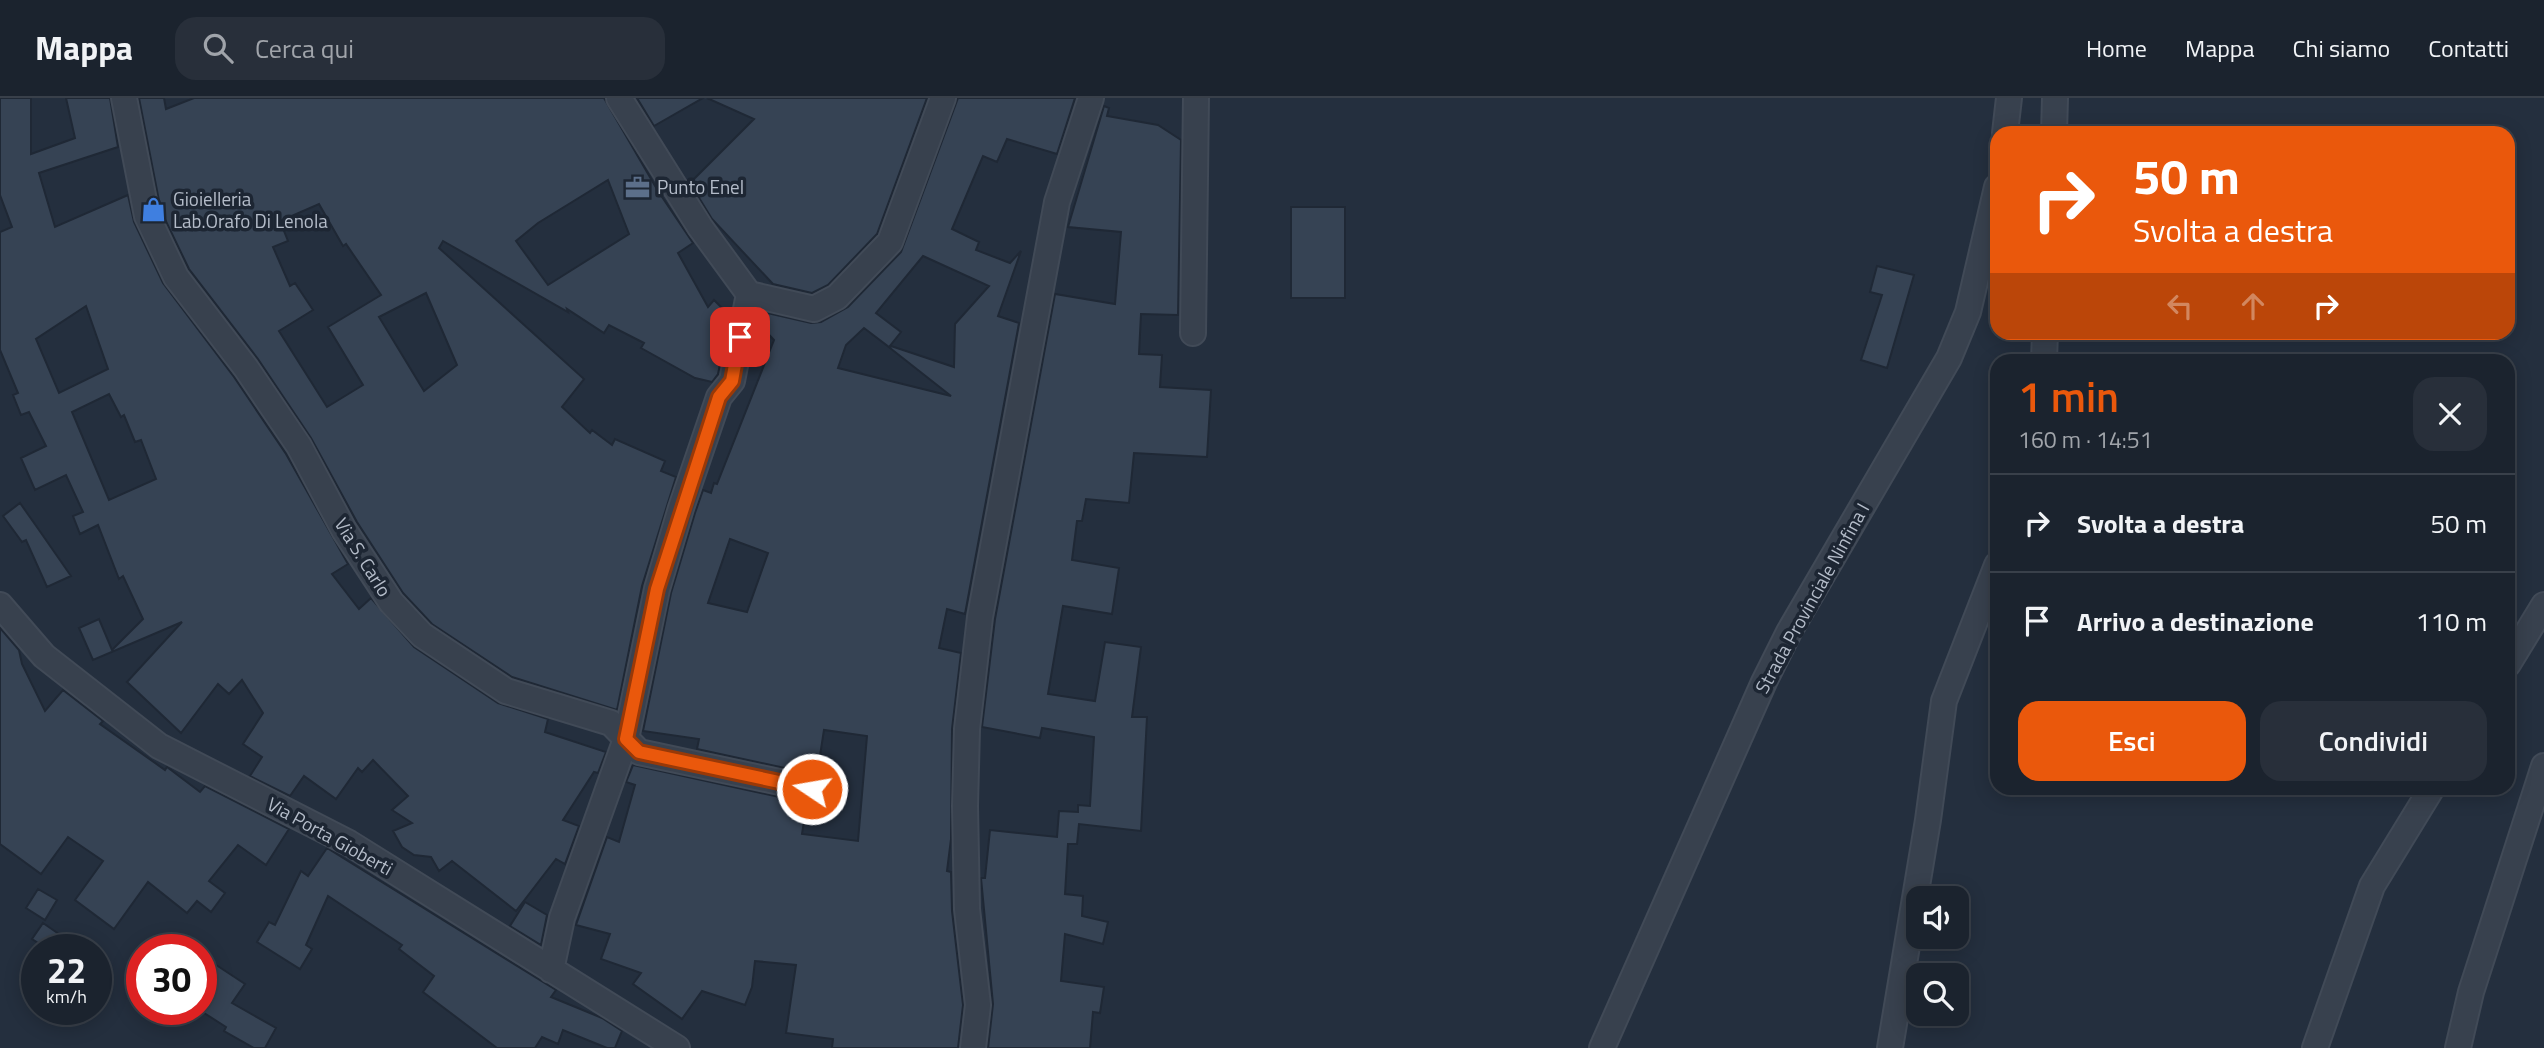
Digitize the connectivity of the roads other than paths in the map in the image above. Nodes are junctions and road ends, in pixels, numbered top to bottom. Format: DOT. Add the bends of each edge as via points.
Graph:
graph roads {
  1 [pos="124,98"];
  2 [pos="619,98"];
  3 [pos="943,98"];
  4 [pos="1091,98"];
  5 [pos="1196,98"];
  6 [pos="2009,98"];
  7 [pos="2055,98"];
  8 [pos="2006,126"];
  9 [pos="2054,126"];
  10 [pos="1990,217"];
  11 [pos="749,294"];
  12 [pos="1193,333"];
  13 [pos="1990,583"];
  14 [pos="0,605"];
  15 [pos="2544,605"];
  16 [pos="2515,653"];
  17 [pos="626,739"];
  18 [pos="2544,766"];
  19 [pos="812,789"];
  20 [pos="2428,795"];
  21 [pos="551,970"];
  22 [pos="677,1048"];
  23 [pos="972,1048"];
  24 [pos="1602,1048"];
  25 [pos="1890,1048"];
  26 [pos="2315,1048"];
  27 [pos="2458,1048"];
  1 -- 17 [label="street, Via S. Carlo" via="147,216 176,277 299,446 344,530 391,602 422,635 506,691 611,723"];
  2 -- 11 [label="street" via="701,228"];
  3 -- 11 [label="street" via="890,242 837,297 814,309"];
  4 -- 23 [label="street" via="1054,214 980,617 967,729 965,806 967,909 978,1005"];
  5 -- 12 [label="street"];
  6 -- 8 [label="street"];
  7 -- 9 [label="street"];
  10 -- 24 [label="street, Strada Provinciale Ninfina I" via="1968,312 1950,358 1789,632"];
  11 -- 17 [label="street" via="732,381 719,397 657,589"];
  13 -- 25 [label="street" via="1944,701"];
  14 -- 21 [label="street, Via Porta Gioberti" via="44,656 159,746 349,843"];
  15 -- 16 [label="street"];
  17 -- 19 [label="street, Via S. Carlo" via="639,752"];
  17 -- 21 [label="street" via="562,918"];
  18 -- 27 [label="street" via="2471,992"];
  20 -- 26 [label="street" via="2372,886"];
  21 -- 22 [label="street, Via Porta Gioberti"];
}
